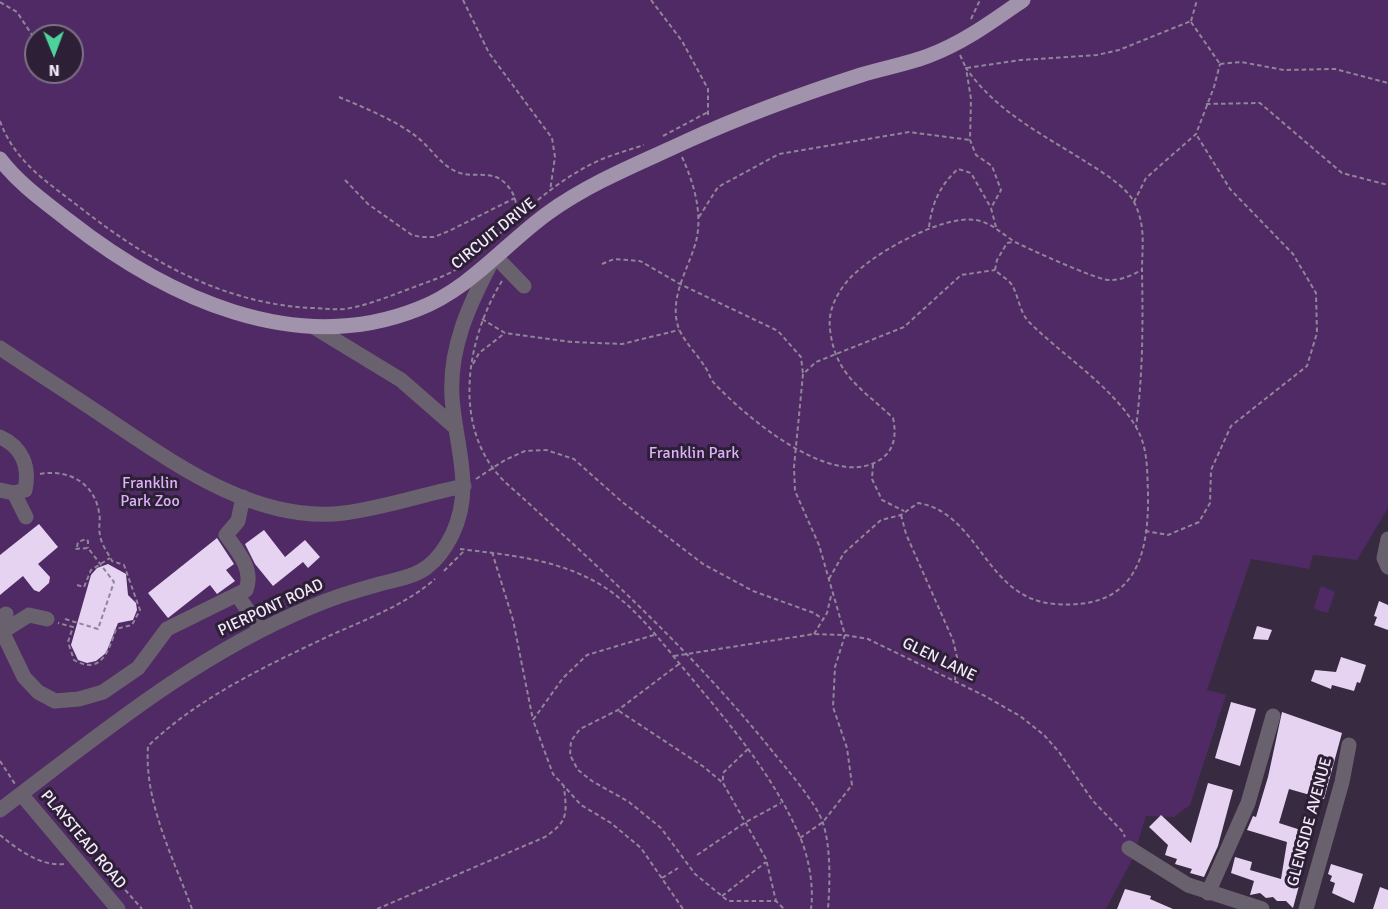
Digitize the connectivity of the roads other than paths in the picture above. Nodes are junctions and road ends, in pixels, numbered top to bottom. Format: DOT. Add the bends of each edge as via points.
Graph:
graph roads {
  1 [pos="1023,0"];
  2 [pos="0,159"];
  3 [pos="489,258"];
  4 [pos="524,286"];
  5 [pos="314,327"];
  6 [pos="0,348"];
  7 [pos="456,428"];
  8 [pos="0,436"];
  9 [pos="464,486"];
  10 [pos="7,491"];
  11 [pos="243,497"];
  12 [pos="26,517"];
  13 [pos="1388,539"];
  14 [pos="1388,567"];
  15 [pos="238,596"];
  16 [pos="47,620"];
  17 [pos="2,623"];
  18 [pos="261,630"];
  19 [pos="1273,716"];
  20 [pos="1349,745"];
  21 [pos="21,794"];
  22 [pos="0,810"];
  23 [pos="1129,848"];
  24 [pos="1208,893"];
  25 [pos="1234,905"];
  26 [pos="118,909"];
  27 [pos="1262,909"];
  28 [pos="1306,909"];
  1 -- 3 [label="main road, CIRCUIT DRIVE" via="974,34 928,56 780,103 677,146 569,198"];
  2 -- 5 [label="main road, CIRCUIT DRIVE" via="28,189 86,235 175,290 227,311"];
  3 -- 4 [label="street"];
  3 -- 5 [label="main road, CIRCUIT DRIVE" via="447,294 418,309 373,322"];
  3 -- 7 [label="street, PIERPONT ROAD" via="453,361"];
  5 -- 7 [label="street" via="401,380"];
  6 -- 11 [label="street" via="170,462"];
  7 -- 9 [label="street, PIERPONT ROAD"];
  8 -- 10 [label="street" via="17,446 28,475 25,490"];
  9 -- 11 [label="street" via="343,513 286,508"];
  9 -- 18 [label="street, PIERPONT ROAD" via="459,516 447,544 421,571 346,594"];
  10 -- 12 [label="street"];
  11 -- 15 [label="street" via="238,521 226,535 246,563 248,584"];
  13 -- 14 [label="street" via="1384,558"];
  15 -- 17 [label="street" via="167,629 138,668 103,692 79,699 55,701 38,692 24,677"];
  15 -- 18 [label="street"];
  16 -- 17 [label="street" via="29,615"];
  18 -- 21 [label="street, PIERPONT ROAD" via="170,683"];
  19 -- 24 [label="street" via="1248,803"];
  20 -- 28 [label="street, GLENSIDE AVENUE"];
  21 -- 22 [label="street, PIERPONT ROAD"];
  21 -- 26 [label="street, PLAYSTEAD ROAD"];
  23 -- 24 [label="street" via="1179,880"];
  24 -- 25 [label="street"];
  25 -- 27 [label="street"];
}
